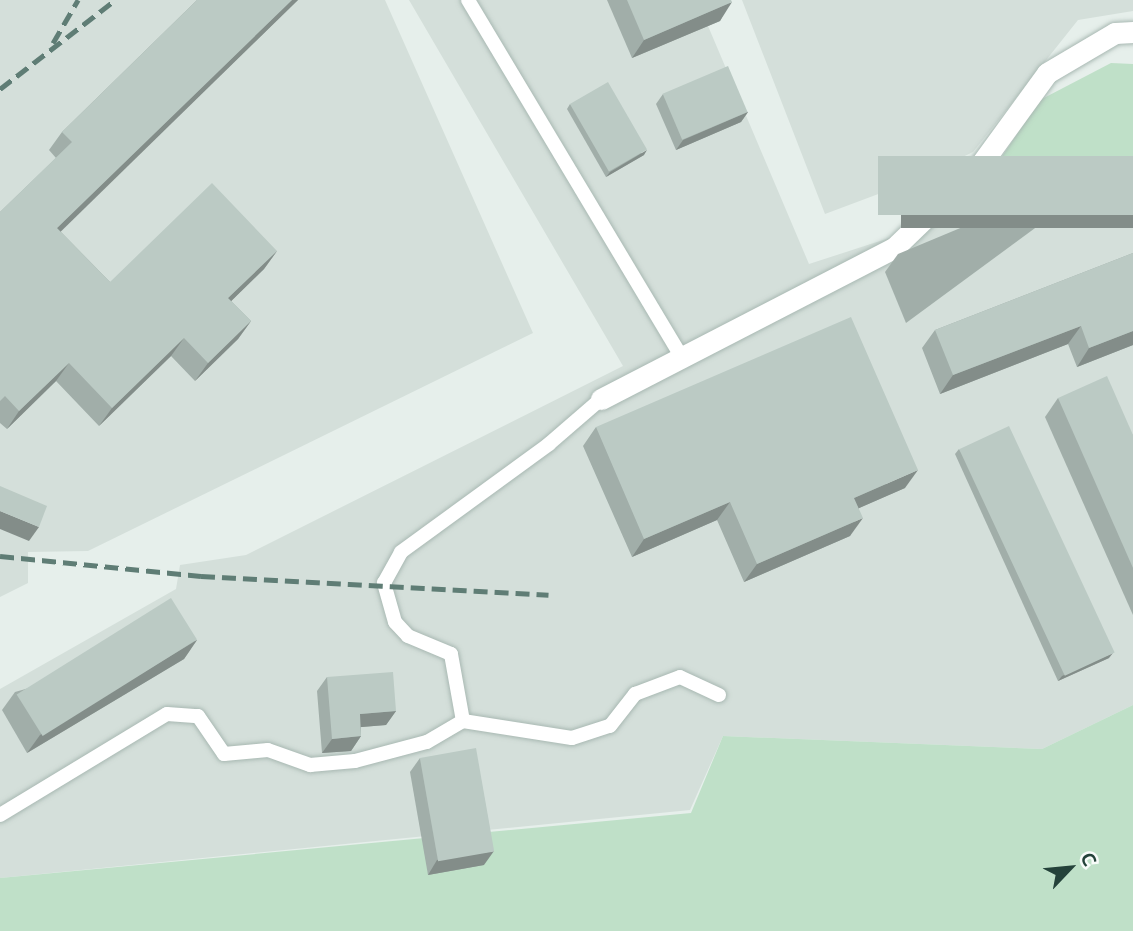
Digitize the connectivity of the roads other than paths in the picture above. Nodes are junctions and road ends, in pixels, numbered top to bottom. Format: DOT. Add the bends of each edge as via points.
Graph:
graph roads {
  1 [pos="468,0"];
  2 [pos="1133,32"];
  3 [pos="682,358"];
  4 [pos="601,399"];
  5 [pos="719,695"];
  6 [pos="463,720"];
  7 [pos="0,815"];
  1 -- 3 [label="lane"];
  2 -- 3 [label="street" via="1115,33 1047,73 981,164 894,248"];
  3 -- 4 [label="street"];
  4 -- 6 [label="lane" via="538,453 401,552 384,583 395,621 408,636 451,654"];
  5 -- 6 [label="lane" via="680,677 635,694 610,726 572,738"];
  6 -- 7 [label="lane" via="427,742 355,761 310,765 268,750 224,754 198,716 167,715"];
}
